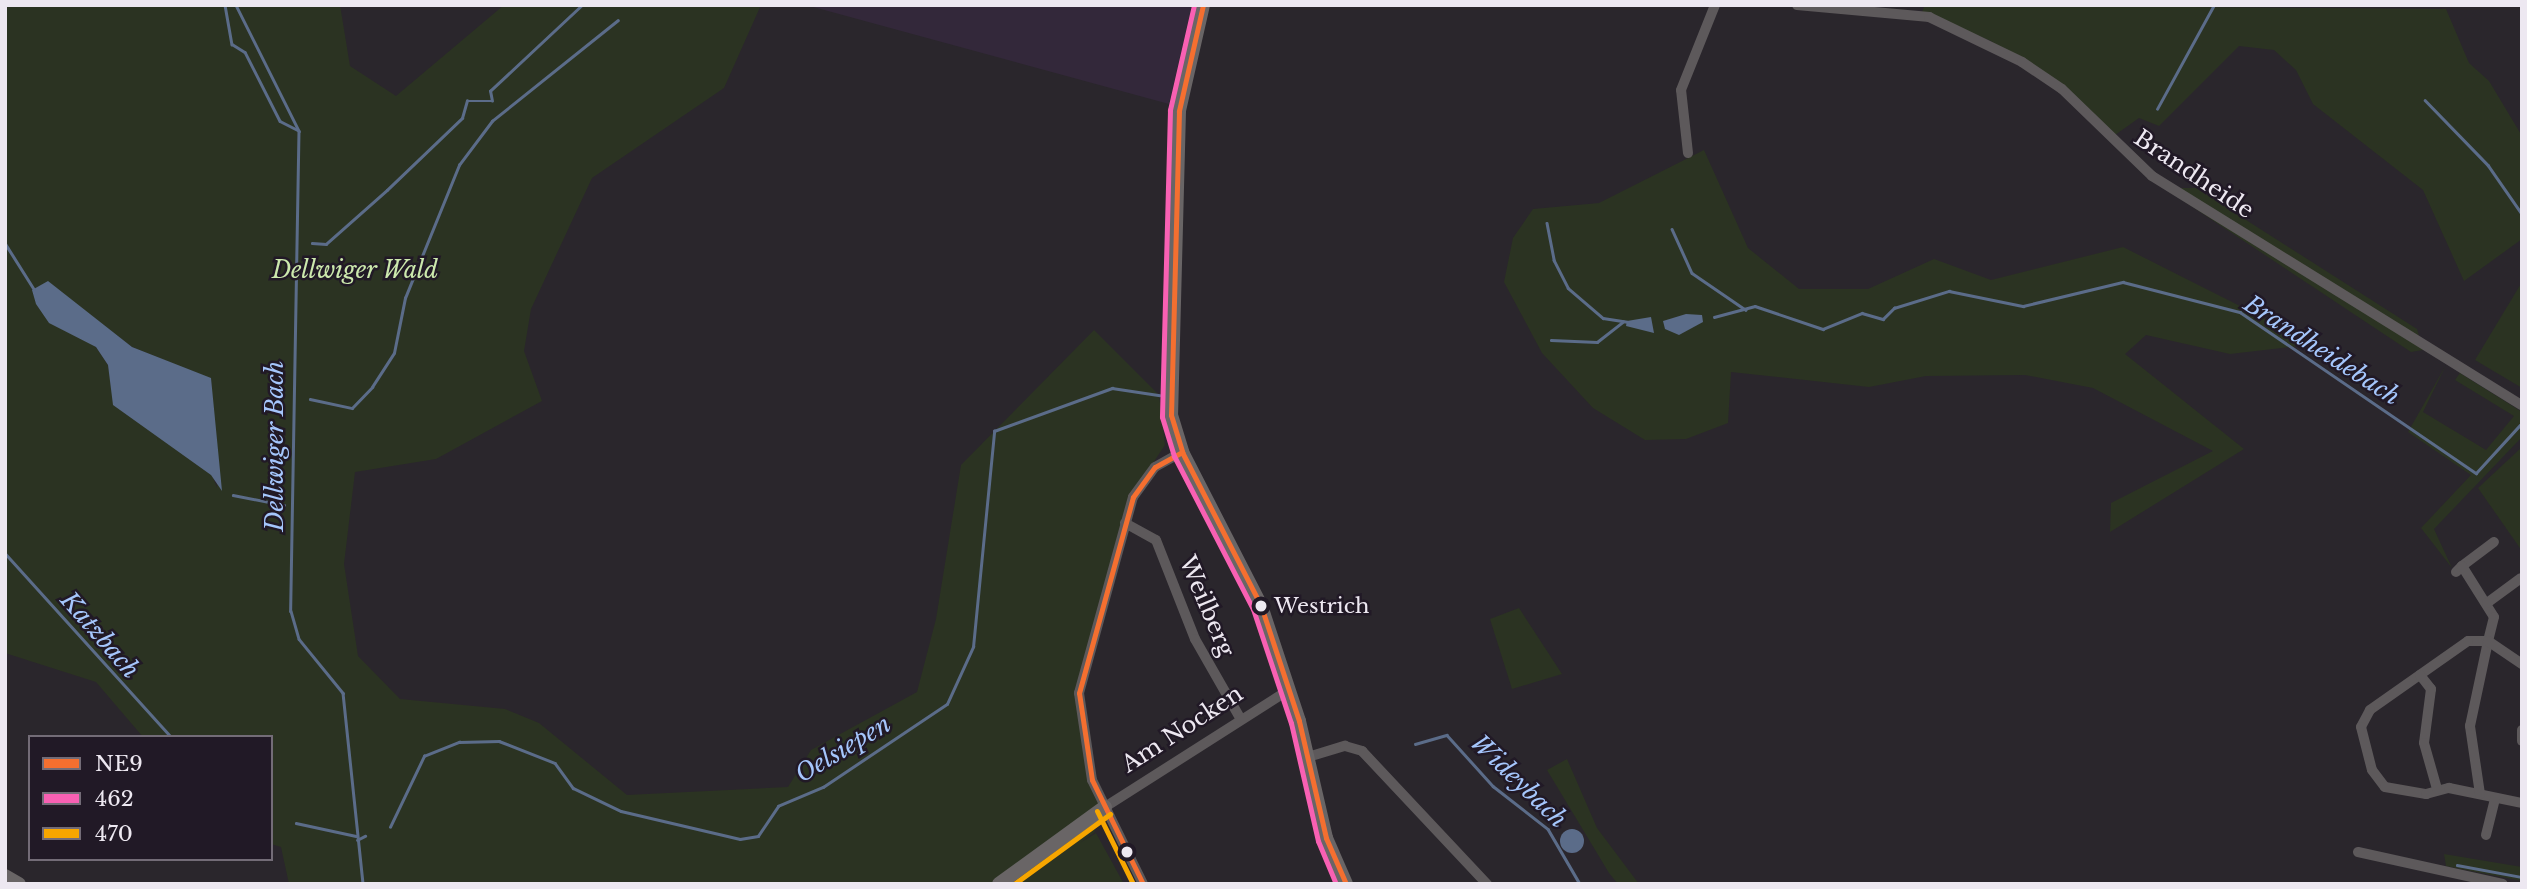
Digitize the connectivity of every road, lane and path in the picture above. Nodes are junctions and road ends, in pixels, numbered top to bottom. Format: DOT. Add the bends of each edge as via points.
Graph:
graph roads {
  1 [pos="1203,5"];
  2 [pos="1715,5"];
  3 [pos="1797,5"];
  4 [pos="1688,153"];
  5 [pos="2522,405"];
  6 [pos="1182,452"];
  7 [pos="1125,523"];
  8 [pos="2494,542"];
  9 [pos="2521,578"];
  10 [pos="2487,603"];
  11 [pos="2488,641"];
  12 [pos="2522,664"];
  13 [pos="2420,675"];
  14 [pos="1290,689"];
  15 [pos="1240,718"];
  16 [pos="2522,730"];
  17 [pos="2522,741"];
  18 [pos="1308,757"];
  19 [pos="2437,789"];
  20 [pos="2480,794"];
  21 [pos="2495,798"];
  22 [pos="2522,803"];
  23 [pos="1105,807"];
  24 [pos="2486,835"];
  25 [pos="2358,852"];
  26 [pos="5,876"];
  27 [pos="2447,878"];
  28 [pos="19,884"];
  29 [pos="999,884"];
  30 [pos="1143,884"];
  31 [pos="1346,884"];
  32 [pos="1487,884"];
  33 [pos="2503,884"];
  1 -- 6 [label="main road" via="1181,100 1176,165 1170,402"];
  2 -- 4 [label="street" via="1681,90 1690,129"];
  3 -- 5 [label="street, Brandheide" via="1929,18 2022,62 2062,89 2152,176"];
  6 -- 7 [label="street" via="1139,484"];
  6 -- 14 [label="main road" via="1250,576"];
  7 -- 15 [label="street, Weilberg" via="1156,540 1195,639"];
  7 -- 23 [label="street" via="1079,693 1084,752"];
  8 -- 10 [label="street" via="2459,569"];
  9 -- 10 [label="street"];
  10 -- 11 [label="street" via="2494,617"];
  11 -- 12 [label="street"];
  11 -- 13 [label="street" via="2468,641"];
  11 -- 20 [label="street" via="2470,726"];
  13 -- 19 [label="street" via="2431,689 2424,743"];
  13 -- 19 [label="street" via="2370,710 2361,727 2372,770 2385,787 2426,794"];
  14 -- 15 [label="street, Am Nocken"];
  14 -- 18 [label="main road"];
  15 -- 23 [label="street, Am Nocken"];
  16 -- 17 [label="street"];
  18 -- 31 [label="main road" via="1328,845"];
  18 -- 32 [label="street" via="1345,746 1362,751"];
  19 -- 20 [label="street"];
  20 -- 21 [label="street"];
  21 -- 22 [label="street"];
  21 -- 24 [label="street"];
  23 -- 29 [label="main road, Am Nocken"];
  23 -- 30 [label="street"];
  25 -- 27 [label="street"];
  26 -- 28 [label="main road"];
  27 -- 33 [label="street"];
}
